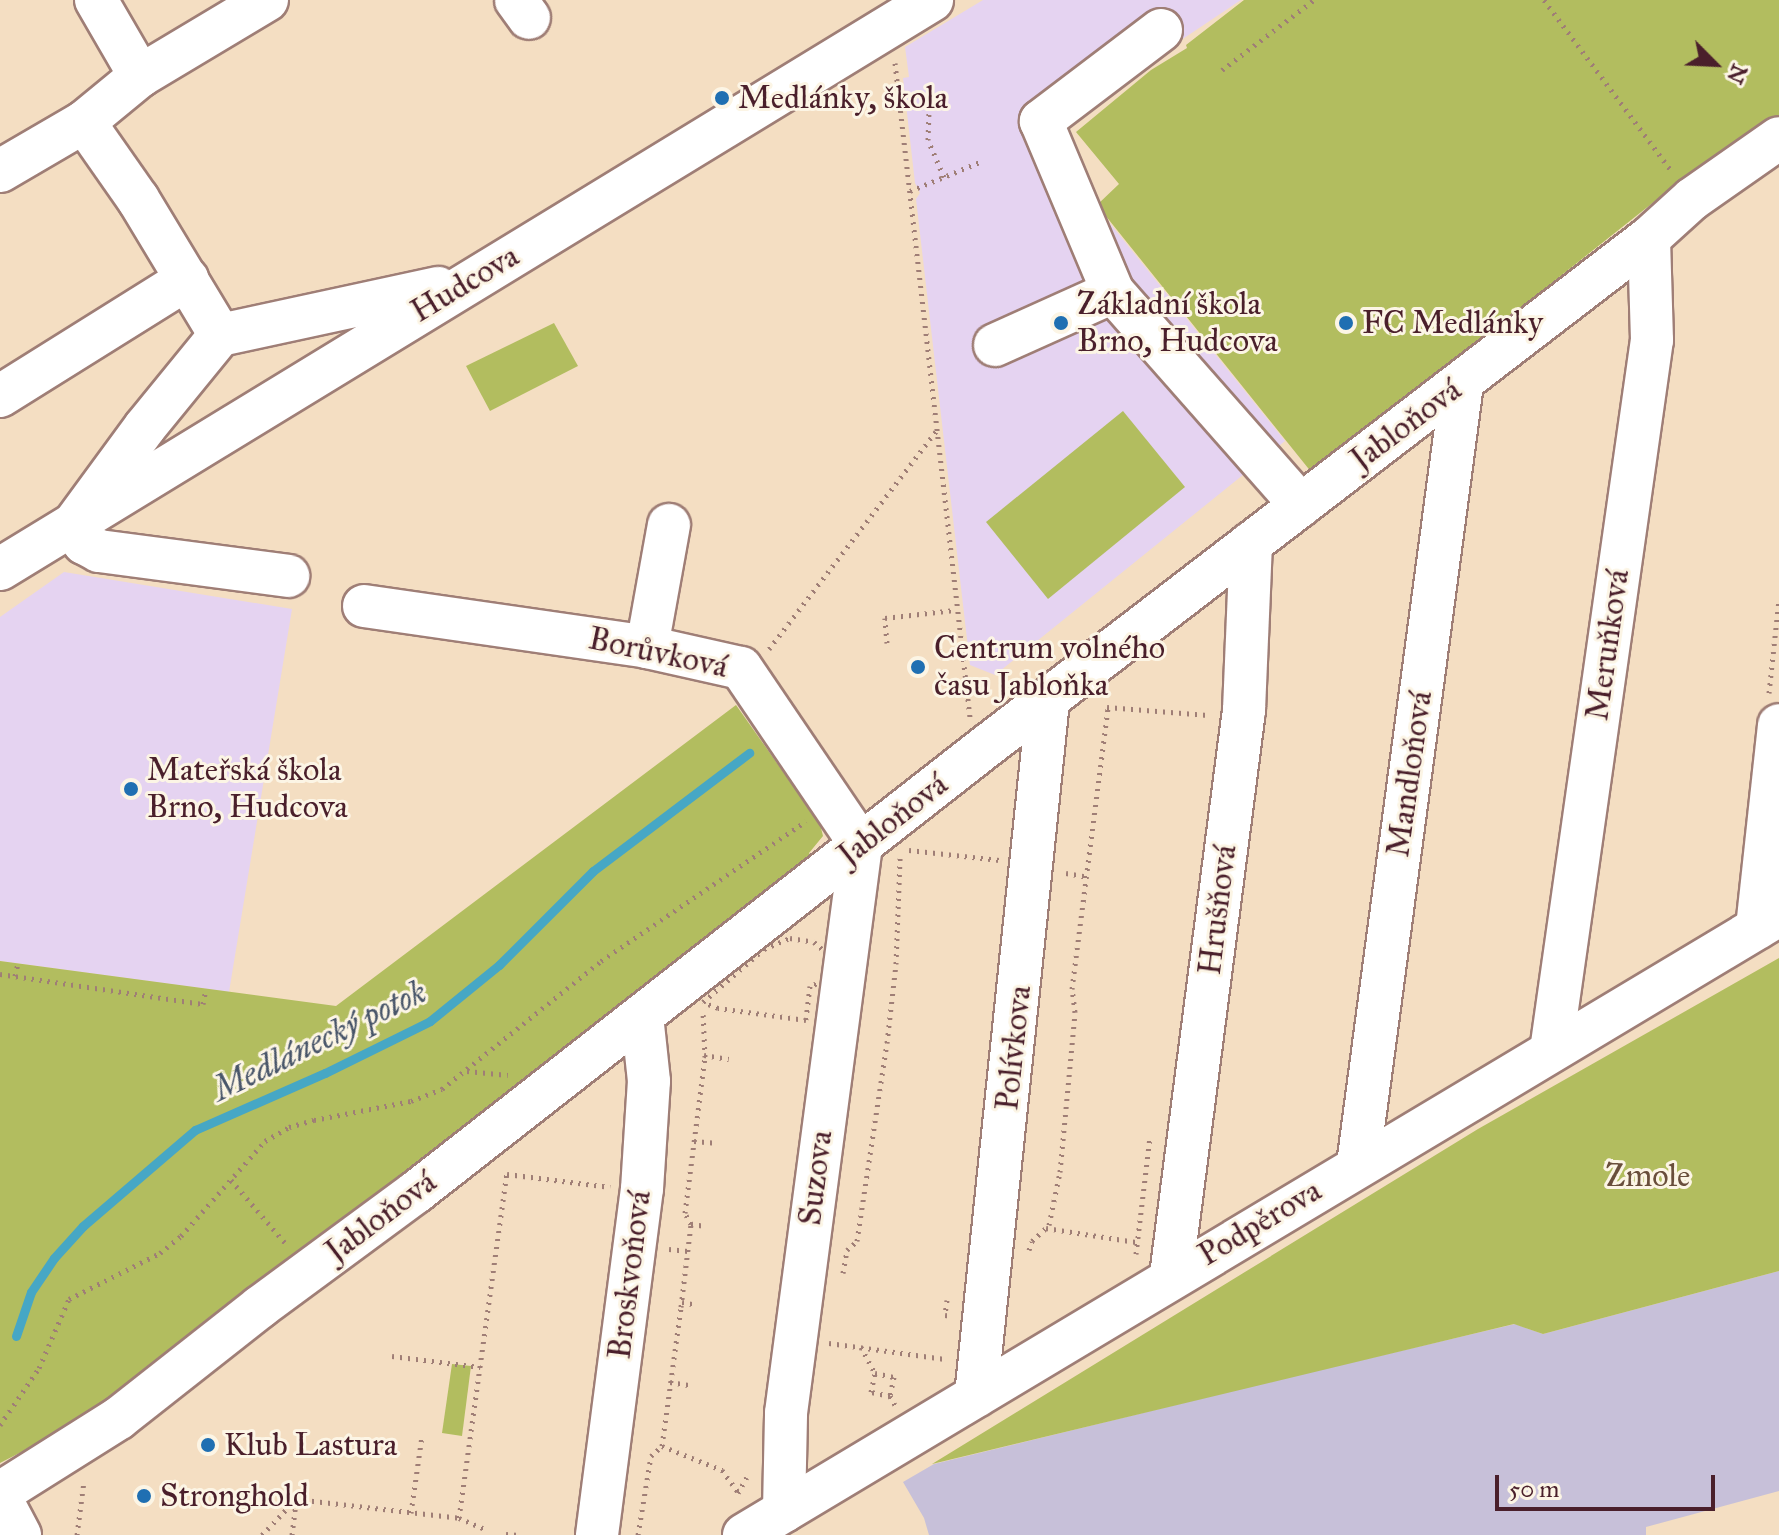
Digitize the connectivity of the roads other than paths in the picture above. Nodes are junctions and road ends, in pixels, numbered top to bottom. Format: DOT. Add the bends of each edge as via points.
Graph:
graph roads {
  1 [pos="96,0"];
  2 [pos="267,0"];
  3 [pos="932,0"];
  4 [pos="1161,30"];
  5 [pos="140,76"];
  6 [pos="84,122"];
  7 [pos="1779,138"];
  8 [pos="0,171"];
  9 [pos="1649,238"];
  10 [pos="187,279"];
  11 [pos="471,280"];
  12 [pos="1113,292"];
  13 [pos="220,335"];
  14 [pos="995,345"];
  15 [pos="1462,383"];
  16 [pos="0,396"];
  17 [pos="1301,505"];
  18 [pos="73,525"];
  19 [pos="669,525"];
  20 [pos="1251,543"];
  21 [pos="0,569"];
  22 [pos="288,576"];
  23 [pos="364,606"];
  24 [pos="647,647"];
  25 [pos="1059,691"];
  26 [pos="1779,725"];
  27 [pos="861,845"];
  28 [pos="1768,922"];
  29 [pos="642,1015"];
  30 [pos="1551,1051"];
  31 [pos="1358,1165"];
  32 [pos="1160,1268"];
  33 [pos="976,1396"];
  34 [pos="0,1495"];
  35 [pos="764,1523"];
  36 [pos="20,1535"];
  37 [pos="597,1535"];
  1 -- 5 [label="street"];
  2 -- 5 [label="street"];
  3 -- 11 [label="street, Hudcova"];
  4 -- 12 [label="street" via="1041,121"];
  5 -- 6 [label="street"];
  6 -- 8 [label="street"];
  6 -- 10 [label="street"];
  7 -- 9 [label="street, Jabloňová" via="1692,199"];
  9 -- 15 [label="street, Jabloňová"];
  9 -- 30 [label="street, Meruňková" via="1652,340"];
  10 -- 13 [label="street"];
  10 -- 16 [label="street"];
  11 -- 13 [label="street"];
  11 -- 18 [label="street, Hudcova"];
  12 -- 14 [label="street"];
  12 -- 17 [label="street"];
  13 -- 18 [label="street"];
  15 -- 17 [label="street, Jabloňová"];
  15 -- 31 [label="street, Mandloňová"];
  17 -- 20 [label="street, Jabloňová"];
  18 -- 21 [label="street, Hudcova"];
  18 -- 22 [label="street" via="84,543 99,551"];
  19 -- 24 [label="street"];
  20 -- 25 [label="street, Jabloňová"];
  20 -- 32 [label="street, Hrušňová" via="1244,710"];
  23 -- 24 [label="street, Borůvková"];
  24 -- 27 [label="street, Borůvková" via="741,668"];
  25 -- 27 [label="street, Jabloňová"];
  25 -- 33 [label="street, Polívkova"];
  26 -- 28 [label="street"];
  27 -- 29 [label="street, Jabloňová"];
  27 -- 35 [label="street, Suzova" via="786,1413"];
  28 -- 30 [label="street, Podpěrova"];
  29 -- 34 [label="street, Jabloňová" via="119,1418"];
  29 -- 37 [label="street, Broskvoňová" via="649,1081 614,1187"];
  30 -- 31 [label="street, Podpěrova"];
  31 -- 32 [label="street, Podpěrova"];
  32 -- 33 [label="street, Podpěrova"];
  33 -- 35 [label="street, Podpěrova"];
  34 -- 36 [label="street"];
}
